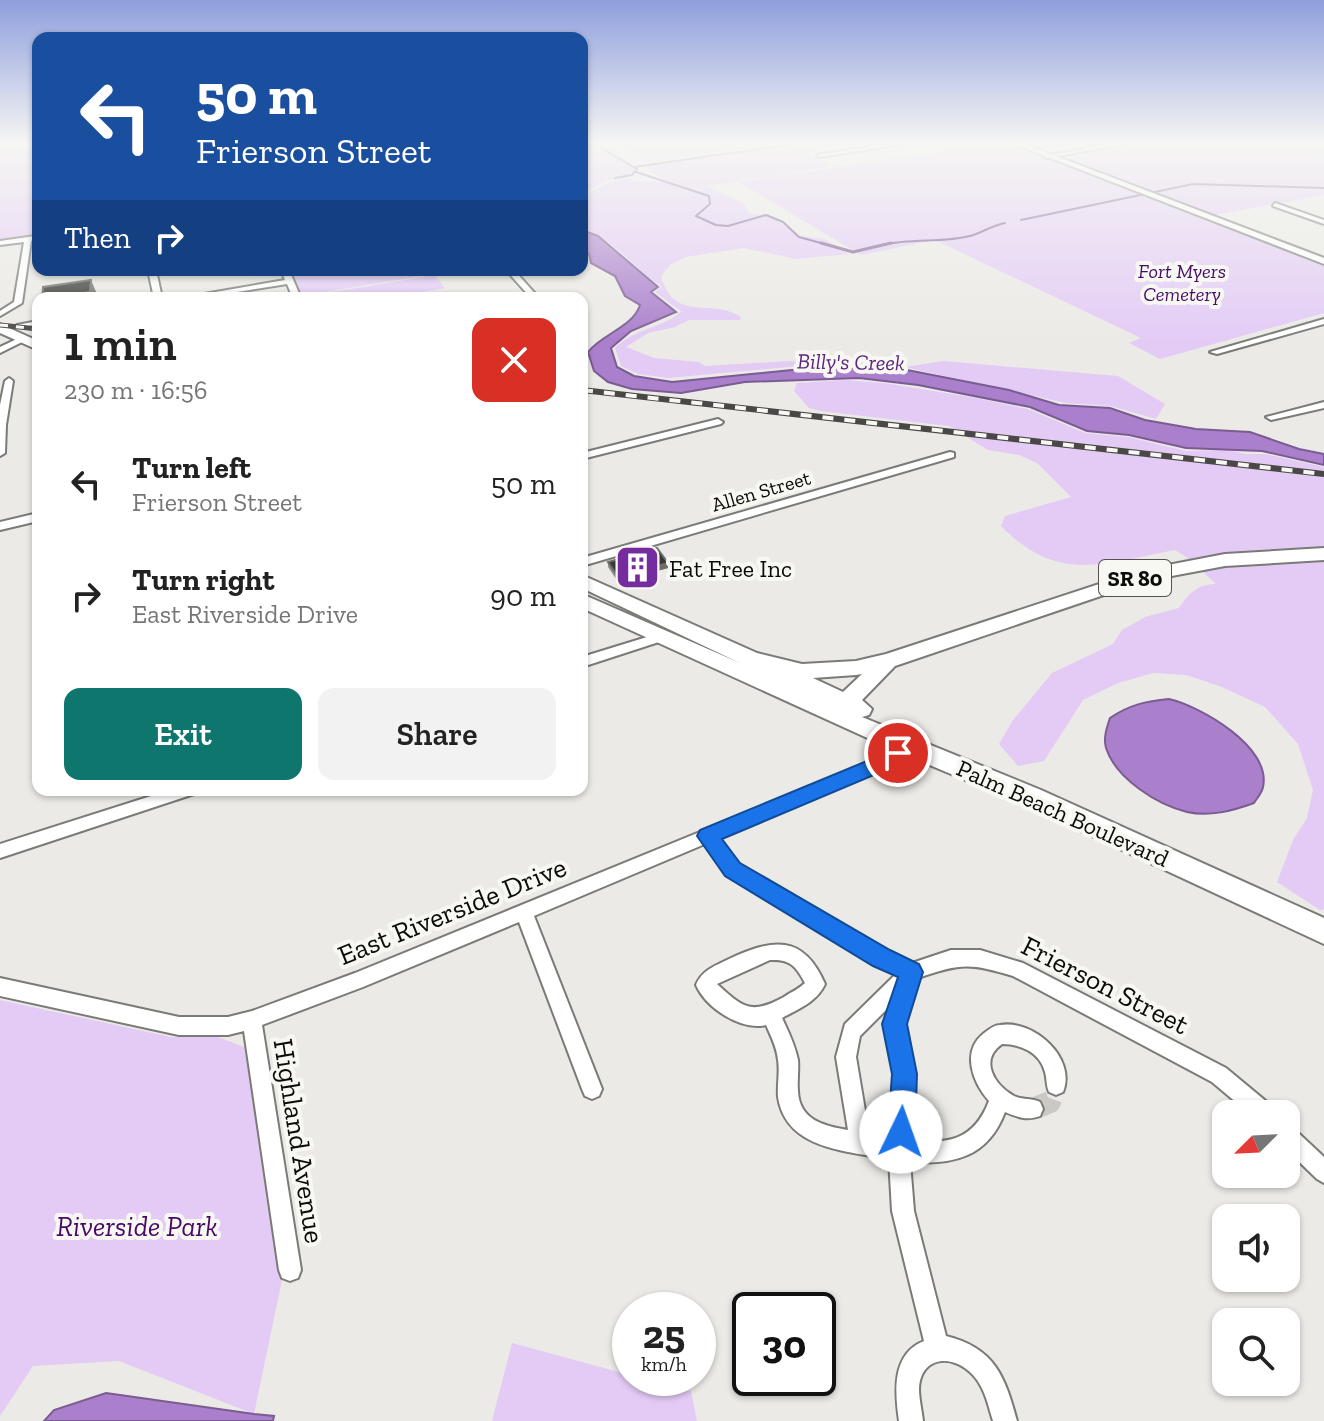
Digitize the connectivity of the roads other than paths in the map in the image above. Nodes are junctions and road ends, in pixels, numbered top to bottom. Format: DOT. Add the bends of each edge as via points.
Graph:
graph roads {
  1 [pos="1185,208"];
  2 [pos="1285,208"];
  3 [pos="1324,222"];
  4 [pos="32,238"];
  5 [pos="32,242"];
  6 [pos="0,243"];
  7 [pos="1324,261"];
  8 [pos="288,276"];
  9 [pos="515,276"];
  10 [pos="290,281"];
  11 [pos="222,292"];
  12 [pos="295,292"];
  13 [pos="530,292"];
  14 [pos="0,315"];
  15 [pos="1324,321"];
  16 [pos="0,328"];
  17 [pos="28,335"];
  18 [pos="0,350"];
  19 [pos="1214,352"];
  20 [pos="9,381"];
  21 [pos="1324,405"];
  22 [pos="1271,417"];
  23 [pos="718,422"];
  24 [pos="0,425"];
  25 [pos="0,453"];
  26 [pos="588,454"];
  27 [pos="950,455"];
  28 [pos="32,518"];
  29 [pos="0,526"];
  30 [pos="1324,554"];
  31 [pos="588,560"];
  32 [pos="588,584"];
  33 [pos="588,603"];
  34 [pos="660,637"];
  35 [pos="748,658"];
  36 [pos="588,660"];
  37 [pos="890,660"];
  38 [pos="840,708"];
  39 [pos="904,745"];
  40 [pos="1023,793"];
  41 [pos="170,796"];
  42 [pos="708,836"];
  43 [pos="0,851"];
  44 [pos="524,912"];
  45 [pos="1324,931"];
  46 [pos="911,972"];
  47 [pos="0,987"];
  48 [pos="771,1014"];
  49 [pos="252,1020"];
  50 [pos="1056,1085"];
  51 [pos="592,1089"];
  52 [pos="1000,1099"];
  53 [pos="1249,1100"];
  54 [pos="1033,1109"];
  55 [pos="860,1142"];
  56 [pos="900,1149"];
  57 [pos="1300,1149"];
  58 [pos="1324,1172"];
  59 [pos="290,1270"];
  60 [pos="937,1346"];
  61 [pos="911,1421"];
  62 [pos="1005,1421"];
  1 -- 7 [label="street"];
  2 -- 3 [label="street"];
  4 -- 6 [label="street"];
  5 -- 14 [label="street" via="18,303"];
  8 -- 10 [label="street"];
  9 -- 13 [label="street"];
  10 -- 11 [label="street"];
  10 -- 12 [label="street"];
  14 -- 17 [label="main road"];
  15 -- 19 [label="street"];
  16 -- 17 [label="main road"];
  17 -- 18 [label="street"];
  20 -- 24 [label="street"];
  21 -- 22 [label="street"];
  23 -- 26 [label="street"];
  24 -- 25 [label="street"];
  27 -- 31 [label="street, Allen Street"];
  28 -- 29 [label="street"];
  30 -- 37 [label="main road, SR 80" via="1225,560 1142,576"];
  32 -- 35 [label="main road, SR 80"];
  33 -- 34 [label="main road, Palm Beach Boulevard"];
  34 -- 36 [label="street"];
  34 -- 38 [label="main road, Palm Beach Boulevard"];
  35 -- 37 [label="main road, SR 80" via="802,671"];
  35 -- 38 [label="main road"];
  37 -- 38 [label="main road"];
  38 -- 39 [label="main road, Palm Beach Boulevard"];
  38 -- 40 [label="main road" via="983,768"];
  39 -- 40 [label="main road, Palm Beach Boulevard"];
  39 -- 42 [label="street, East Riverside Drive" via="886,762"];
  40 -- 45 [label="main road, Palm Beach Boulevard"];
  41 -- 43 [label="street"];
  42 -- 44 [label="street, East Riverside Drive"];
  42 -- 46 [label="street" via="732,870"];
  44 -- 49 [label="street, East Riverside Drive"];
  44 -- 51 [label="street"];
  46 -- 53 [label="street, Frierson Street" via="951,958 980,958 1017,969 1219,1075"];
  46 -- 55 [label="street" via="852,1031 846,1057"];
  46 -- 56 [label="street" via="895,1024 905,1074"];
  47 -- 49 [label="street, East Riverside Drive" via="179,1026 228,1026"];
  48 -- 48 [label="street" via="816,984 802,958 787,950 772,951 711,977 705,985 746,1018"];
  48 -- 55 [label="street" via="785,1045 791,1109 812,1131"];
  49 -- 59 [label="street, Highland Avenue"];
  50 -- 52 [label="street" via="1053,1066 1037,1044 999,1034 984,1045 980,1056 989,1088"];
  52 -- 54 [label="street"];
  52 -- 56 [label="street" via="987,1129 968,1143 942,1153"];
  55 -- 56 [label="street"];
  56 -- 60 [label="street" via="903,1211"];
  57 -- 58 [label="street"];
  60 -- 61 [label="street" via="916,1360 908,1376"];
  60 -- 62 [label="street" via="956,1348 987,1371 999,1392"];
}
